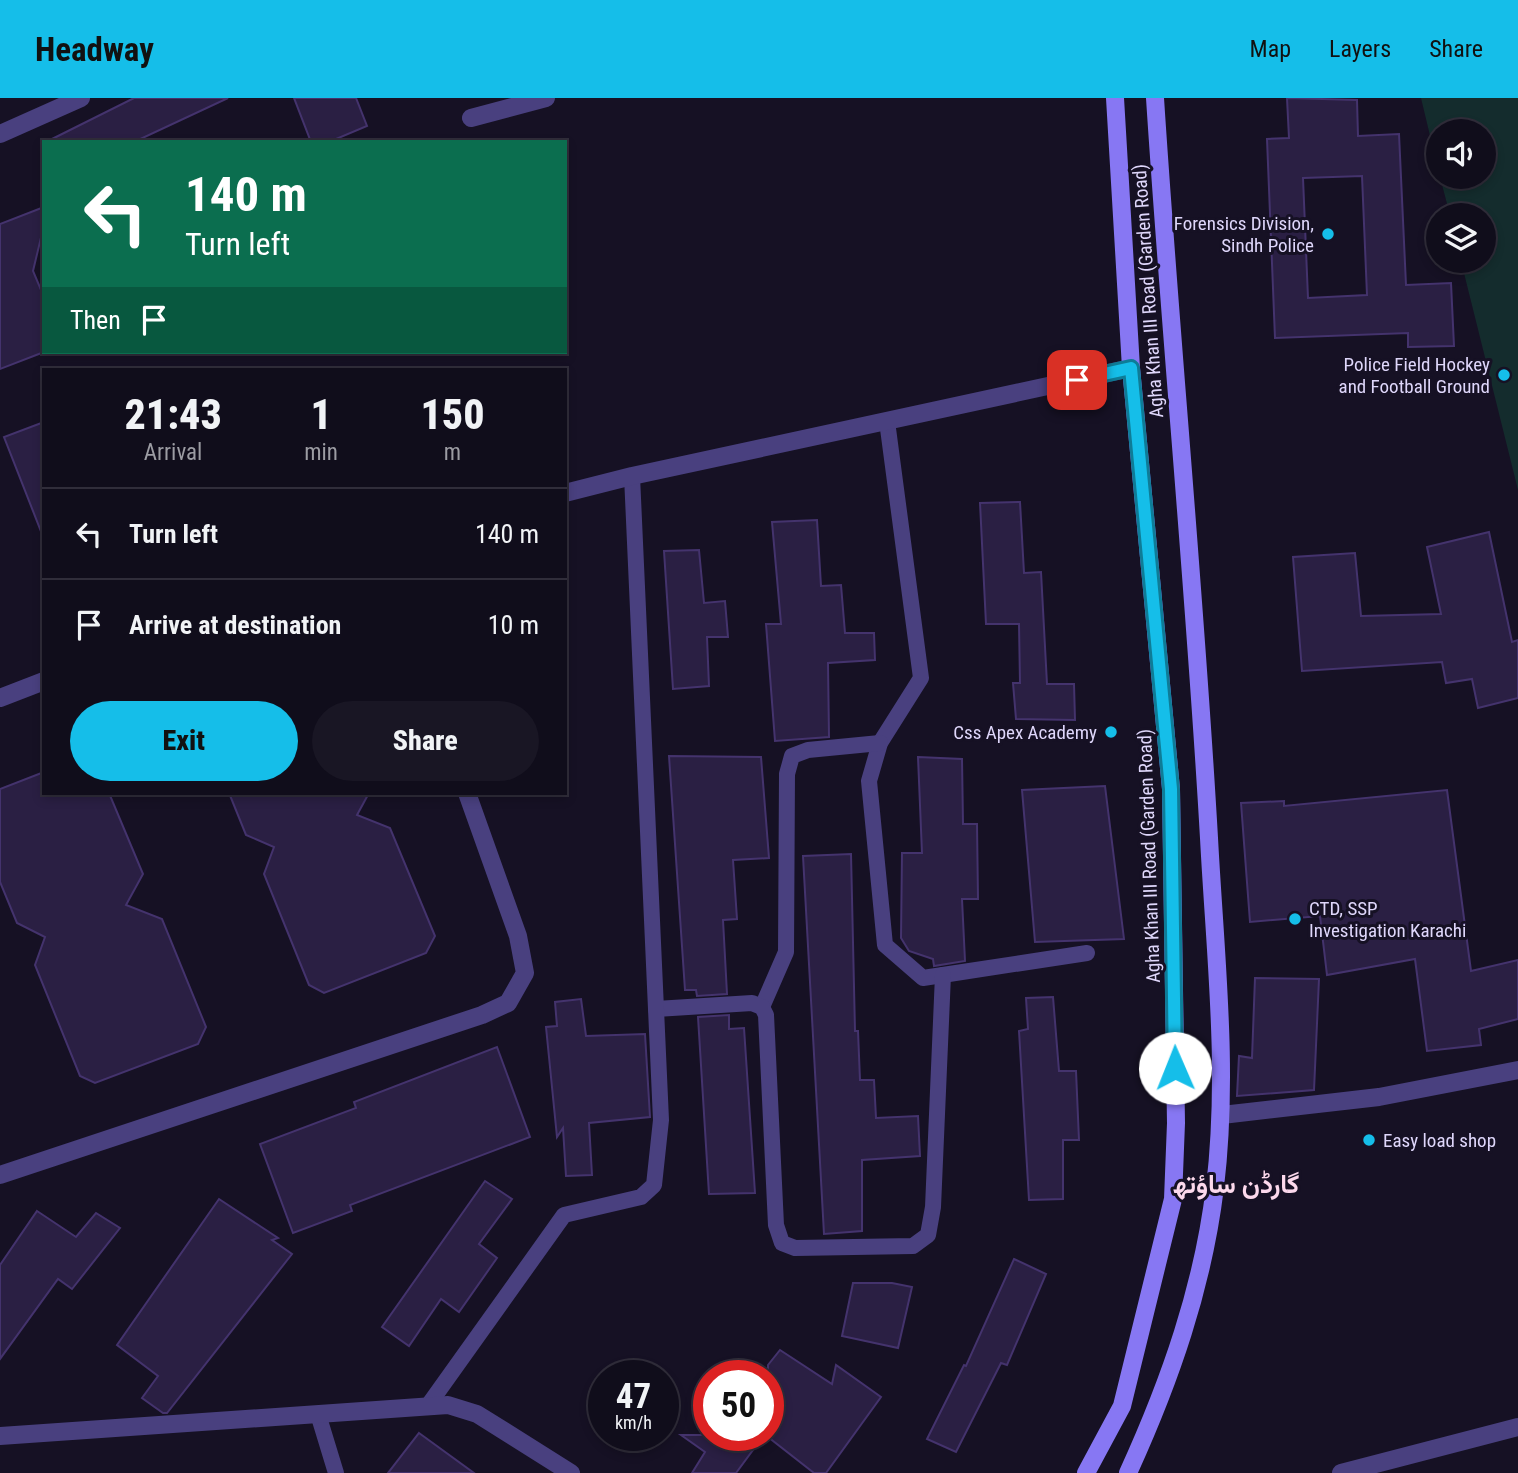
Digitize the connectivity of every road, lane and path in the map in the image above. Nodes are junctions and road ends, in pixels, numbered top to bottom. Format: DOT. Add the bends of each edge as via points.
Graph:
graph roads {
  1 [pos="81,98"];
  2 [pos="546,98"];
  3 [pos="1115,98"];
  4 [pos="1155,98"];
  5 [pos="471,118"];
  6 [pos="0,134"];
  7 [pos="1131,368"];
  8 [pos="887,421"];
  9 [pos="632,476"];
  10 [pos="567,492"];
  11 [pos="42,682"];
  12 [pos="0,698"];
  13 [pos="880,743"];
  14 [pos="468,795"];
  15 [pos="1087,953"];
  16 [pos="943,975"];
  17 [pos="762,1007"];
  18 [pos="656,1009"];
  19 [pos="1518,1070"];
  20 [pos="1222,1115"];
  21 [pos="0,1175"];
  22 [pos="427,1407"];
  23 [pos="318,1414"];
  24 [pos="1518,1427"];
  25 [pos="0,1436"];
  26 [pos="336,1473"];
  27 [pos="571,1473"];
  28 [pos="1086,1473"];
  29 [pos="1128,1473"];
  30 [pos="1341,1473"];
  1 -- 6 [label="street"];
  2 -- 5 [label="street"];
  3 -- 7 [label="main road, Agha Khan III Road (Garden Road)"];
  4 -- 20 [label="main road, Agha Khan III Road (Garden Road)" via="1201,694"];
  7 -- 8 [label="street"];
  7 -- 28 [label="main road, Agha Khan III Road (Garden Road)" via="1171,789 1173,1199 1122,1406"];
  8 -- 9 [label="street"];
  8 -- 13 [label="lane" via="921,678"];
  9 -- 10 [label="street"];
  9 -- 18 [label="lane"];
  11 -- 12 [label="street"];
  13 -- 16 [label="lane" via="869,780 885,945 923,978"];
  13 -- 17 [label="lane" via="808,750 792,757 787,774 786,952"];
  14 -- 21 [label="street" via="518,936 525,973 508,1003"];
  15 -- 16 [label="lane"];
  16 -- 17 [label="lane" via="933,1207 928,1234 913,1246 795,1248 782,1243 776,1225"];
  17 -- 18 [label="lane" via="752,1003"];
  18 -- 22 [label="lane" via="660,1120 654,1185 641,1197 564,1214"];
  19 -- 20 [label="street" via="1379,1097"];
  20 -- 29 [label="main road, Agha Khan III Road (Garden Road)" via="1215,1189 1186,1331"];
  22 -- 23 [label="street"];
  22 -- 27 [label="street" via="448,1405 477,1413"];
  23 -- 25 [label="street"];
  23 -- 26 [label="lane"];
  24 -- 30 [label="street"];
}
